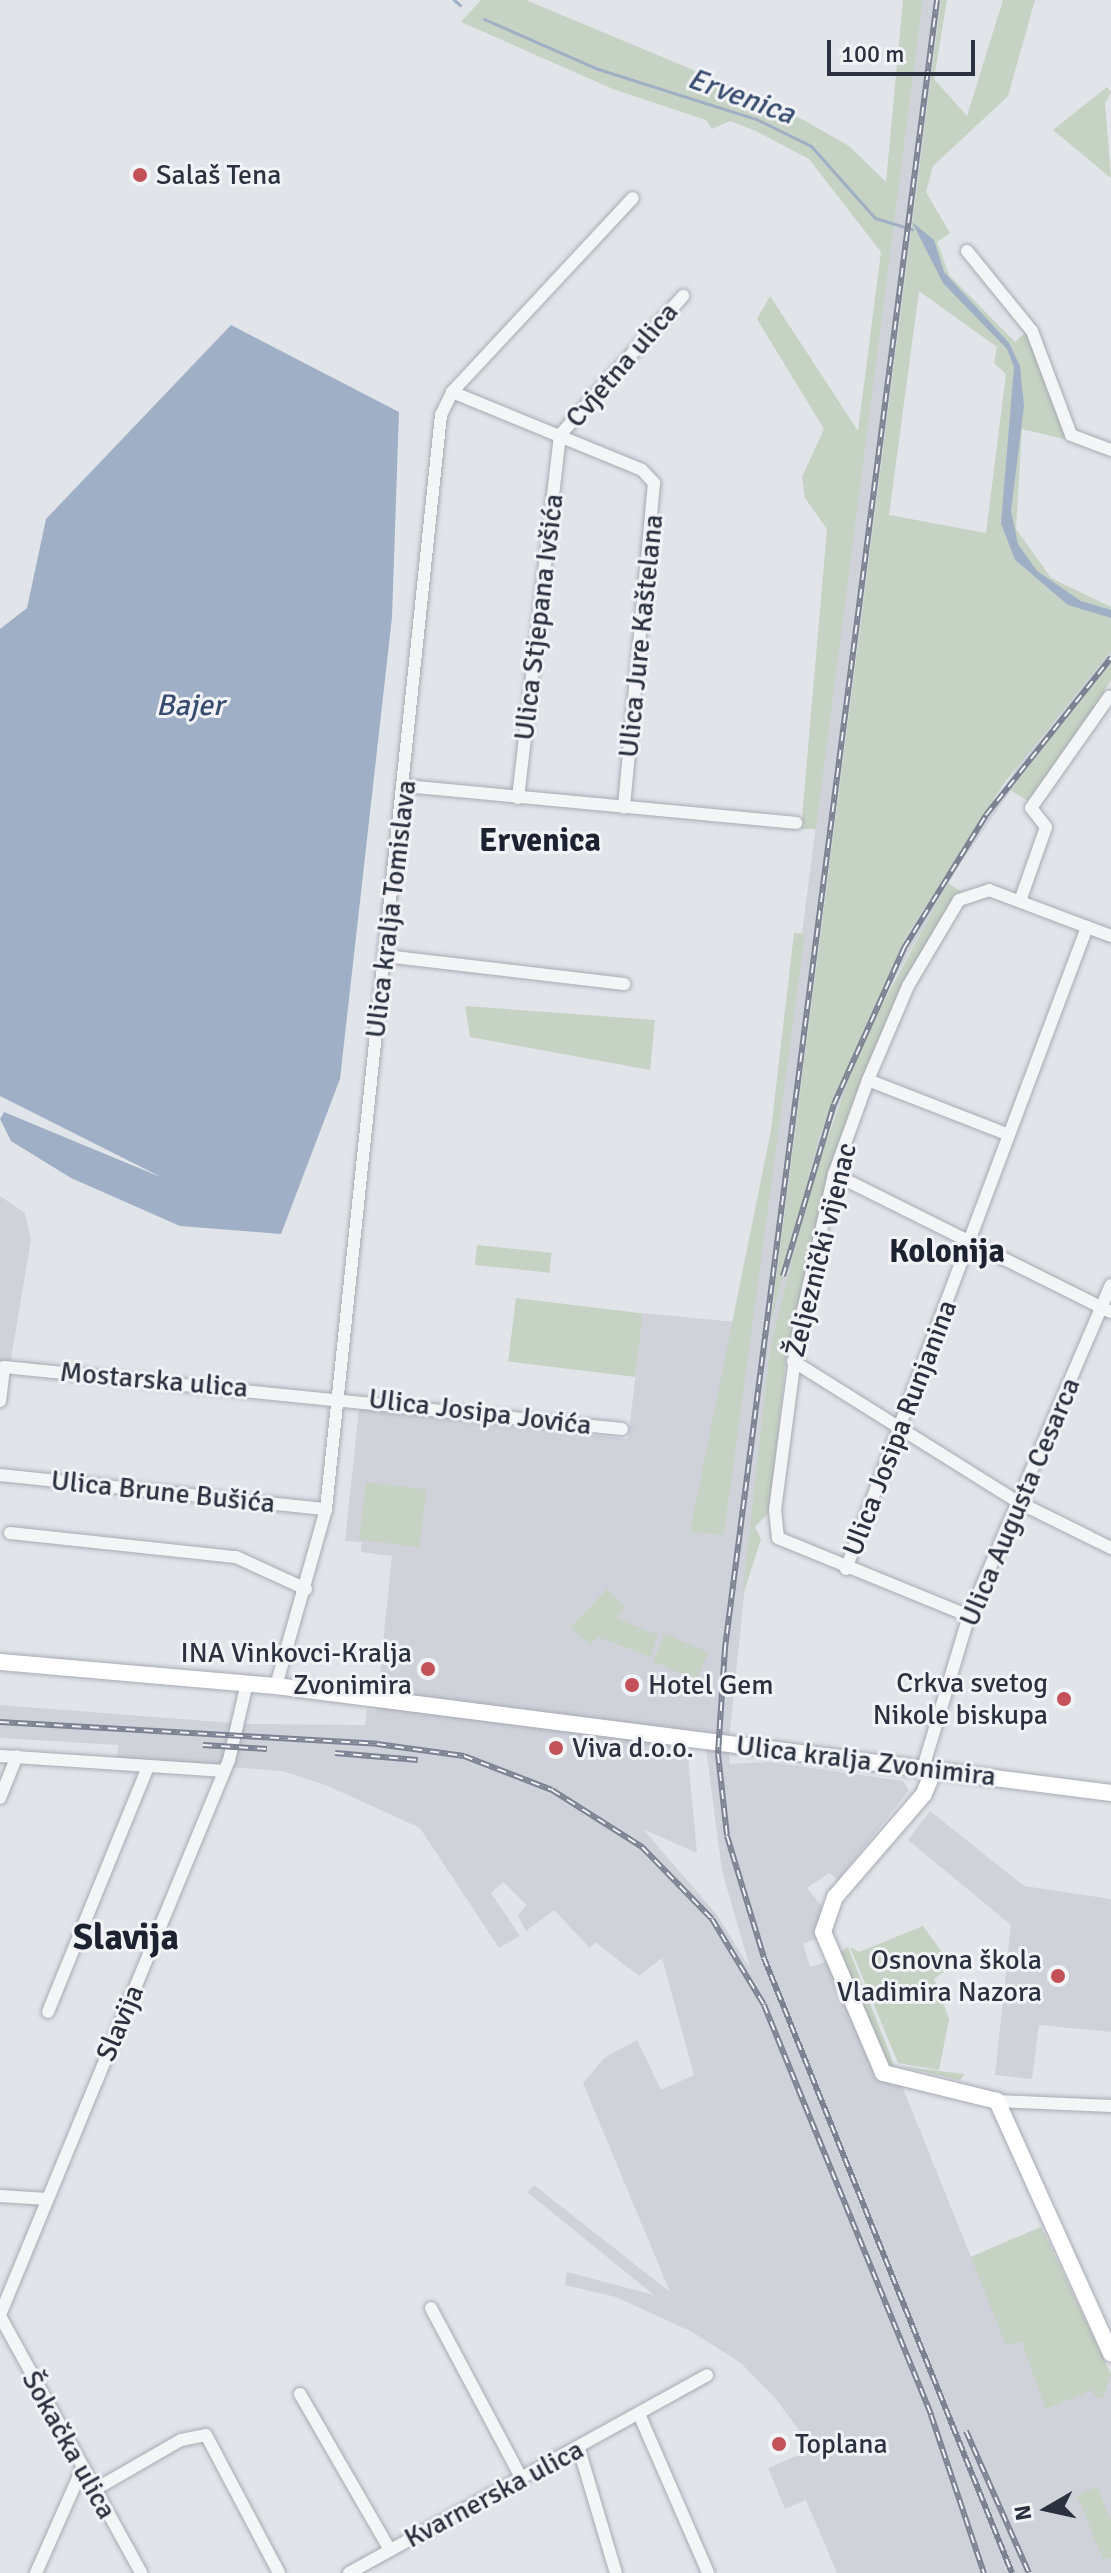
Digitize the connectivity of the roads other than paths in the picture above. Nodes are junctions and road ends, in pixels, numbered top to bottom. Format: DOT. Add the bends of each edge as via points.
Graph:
graph roads {
  1 [pos="633,198"];
  2 [pos="967,251"];
  3 [pos="683,296"];
  4 [pos="452,392"];
  5 [pos="560,435"];
  6 [pos="1111,450"];
  7 [pos="642,470"];
  8 [pos="1109,697"];
  9 [pos="406,786"];
  10 [pos="518,798"];
  11 [pos="624,808"];
  12 [pos="796,823"];
  13 [pos="1020,901"];
  14 [pos="1087,927"];
  15 [pos="1111,936"];
  16 [pos="385,956"];
  17 [pos="624,984"];
  18 [pos="868,1080"];
  19 [pos="1009,1135"];
  20 [pos="834,1174"];
  21 [pos="970,1240"];
  22 [pos="1111,1285"];
  23 [pos="1107,1310"];
  24 [pos="793,1361"];
  25 [pos="339,1396"];
  26 [pos="0,1401"];
  27 [pos="905,1426"];
  28 [pos="622,1429"];
  29 [pos="0,1475"];
  30 [pos="1018,1502"];
  31 [pos="326,1509"];
  32 [pos="10,1533"];
  33 [pos="1111,1548"];
  34 [pos="846,1569"];
  35 [pos="306,1589"];
  36 [pos="969,1616"];
  37 [pos="0,1662"];
  38 [pos="247,1683"];
  39 [pos="276,1686"];
  40 [pos="0,1756"];
  41 [pos="17,1756"];
  42 [pos="148,1767"];
  43 [pos="928,1769"];
  44 [pos="224,1771"];
  45 [pos="1111,1793"];
  46 [pos="0,1798"];
  47 [pos="48,2012"];
  48 [pos="997,2101"];
  49 [pos="1111,2106"];
  50 [pos="0,2196"];
  51 [pos="47,2199"];
  52 [pos="431,2308"];
  53 [pos="0,2315"];
  54 [pos="1111,2353"];
  55 [pos="707,2375"];
  56 [pos="300,2394"];
  57 [pos="639,2414"];
  58 [pos="579,2449"];
  59 [pos="82,2469"];
  60 [pos="522,2479"];
  61 [pos="94,2490"];
  62 [pos="390,2550"];
  63 [pos="36,2573"];
  64 [pos="141,2573"];
  65 [pos="279,2573"];
  66 [pos="351,2573"];
  67 [pos="616,2573"];
  68 [pos="708,2573"];
  1 -- 4 [label="street, Ulica kralja Tomislava"];
  2 -- 6 [label="street" via="1032,331 1071,435"];
  3 -- 5 [label="street, Cvjetna ulica"];
  4 -- 5 [label="street, Cvjetna ulica"];
  4 -- 9 [label="street, Ulica kralja Tomislava" via="441,415"];
  5 -- 7 [label="street, Cvjetna ulica"];
  5 -- 10 [label="street, Ulica Stjepana Ivšića"];
  7 -- 11 [label="street, Ulica Jure Kaštelana" via="656,492"];
  8 -- 13 [label="street" via="1031,808 1046,827"];
  9 -- 10 [label="street"];
  9 -- 16 [label="street, Ulica kralja Tomislava"];
  10 -- 11 [label="street"];
  11 -- 12 [label="street"];
  13 -- 14 [label="street"];
  13 -- 18 [label="street, Željeznički vijenac" via="989,890 967,894 908,986"];
  14 -- 15 [label="street"];
  14 -- 19 [label="street, Ulica Josipa Runjanina"];
  16 -- 17 [label="street"];
  16 -- 25 [label="street, Ulica kralja Tomislava"];
  18 -- 19 [label="street"];
  18 -- 20 [label="street, Željeznički vijenac"];
  19 -- 21 [label="street, Ulica Josipa Runjanina"];
  20 -- 21 [label="street"];
  20 -- 24 [label="street, Željeznički vijenac"];
  21 -- 23 [label="street"];
  21 -- 27 [label="street, Ulica Josipa Runjanina"];
  22 -- 23 [label="street, Ulica Augusta Cesarca"];
  23 -- 30 [label="street, Ulica Augusta Cesarca"];
  24 -- 27 [label="street"];
  24 -- 34 [label="street, Željeznički vijenac" via="778,1538"];
  25 -- 26 [label="street, Mostarska ulica" via="4,1367"];
  25 -- 28 [label="street, Ulica Josipa Jovića"];
  25 -- 31 [label="street, Ulica kralja Tomislava"];
  27 -- 30 [label="street"];
  27 -- 34 [label="street, Ulica Josipa Runjanina"];
  29 -- 31 [label="street, Ulica Brune Bušića"];
  30 -- 33 [label="street"];
  30 -- 36 [label="street, Ulica Augusta Cesarca"];
  31 -- 35 [label="street, Ulica kralja Tomislava"];
  32 -- 35 [label="street" via="236,1557"];
  34 -- 36 [label="street"];
  35 -- 39 [label="street, Ulica kralja Tomislava"];
  36 -- 43 [label="street, Ulica Augusta Cesarca"];
  37 -- 38 [label="main road, Ulica kralja Zvonimira"];
  38 -- 39 [label="main road, Ulica kralja Zvonimira"];
  38 -- 44 [label="street, Slavija"];
  39 -- 43 [label="main road, Ulica kralja Zvonimira"];
  40 -- 41 [label="street"];
  41 -- 42 [label="street"];
  41 -- 46 [label="street"];
  42 -- 44 [label="street"];
  42 -- 47 [label="street"];
  43 -- 45 [label="main road, Ulica kralja Zvonimira"];
  43 -- 48 [label="main road" via="924,1794 835,1897 824,1924 883,2073"];
  44 -- 51 [label="street, Slavija"];
  48 -- 49 [label="street"];
  48 -- 54 [label="main road"];
  50 -- 51 [label="street"];
  51 -- 53 [label="street, Slavija"];
  52 -- 60 [label="street"];
  53 -- 59 [label="street, Šokačka ulica"];
  55 -- 57 [label="street, Kvarnerska ulica"];
  56 -- 62 [label="street"];
  57 -- 58 [label="street, Kvarnerska ulica"];
  57 -- 68 [label="street"];
  58 -- 60 [label="street, Kvarnerska ulica"];
  58 -- 67 [label="street"];
  59 -- 61 [label="street, Šokačka ulica"];
  59 -- 63 [label="street"];
  60 -- 62 [label="street, Kvarnerska ulica"];
  61 -- 64 [label="street, Šokačka ulica"];
  61 -- 65 [label="street" via="181,2440 206,2435"];
  62 -- 66 [label="street, Kvarnerska ulica"];
}
